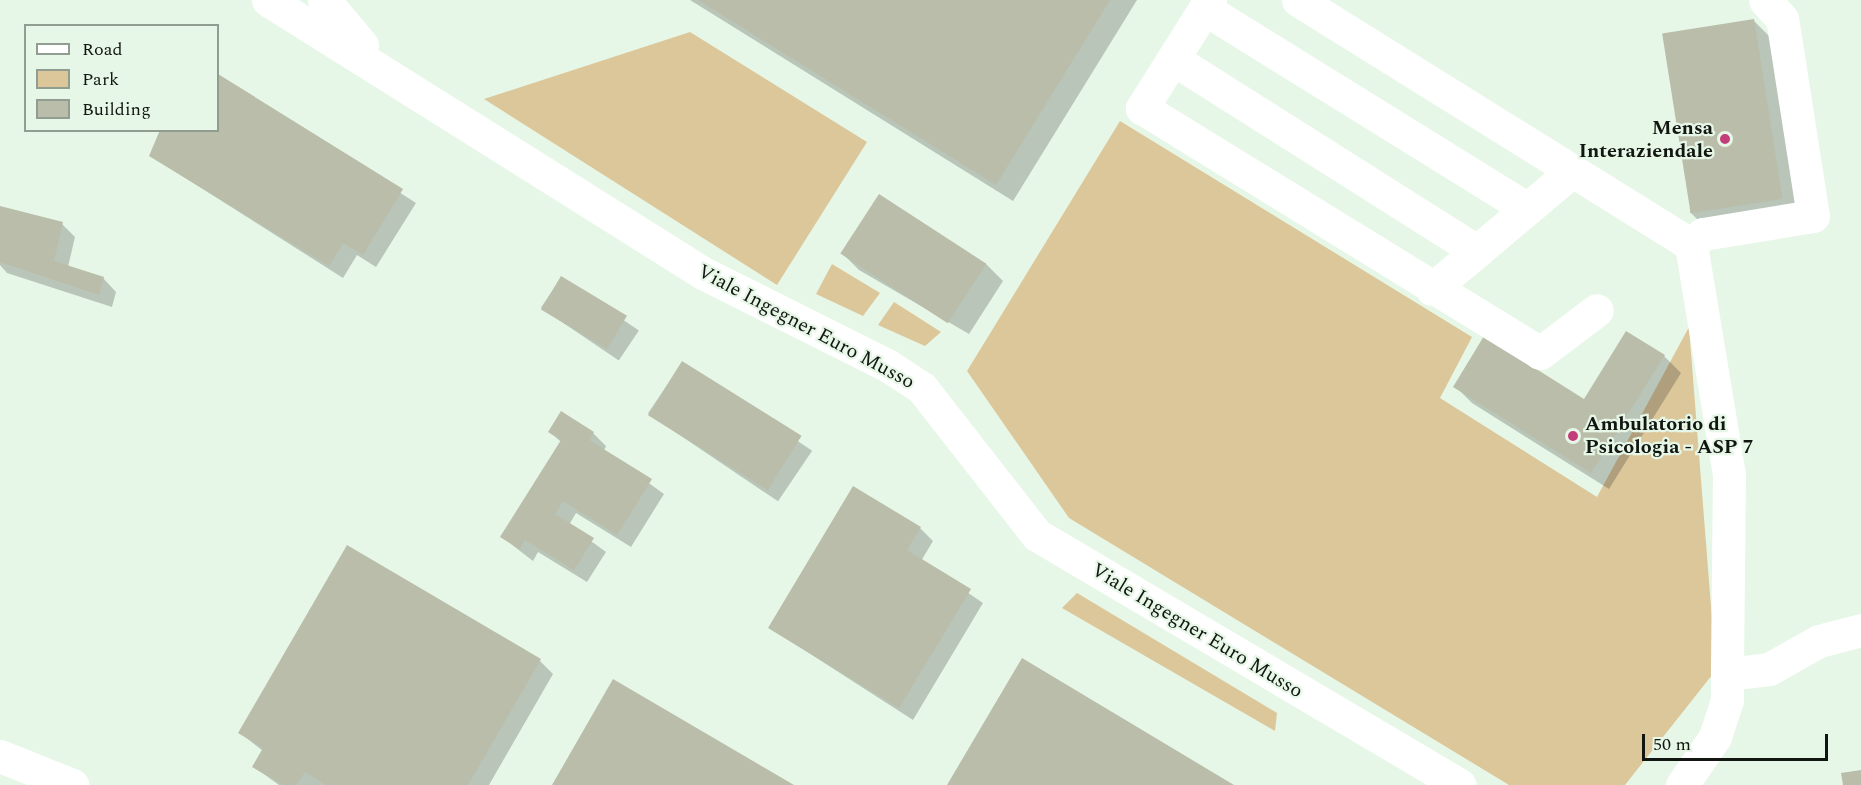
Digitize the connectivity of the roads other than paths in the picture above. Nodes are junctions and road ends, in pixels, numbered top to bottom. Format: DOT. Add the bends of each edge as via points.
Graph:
graph roads {
  1 [pos="268,0"];
  2 [pos="324,0"];
  3 [pos="1298,0"];
  4 [pos="1765,0"];
  5 [pos="1208,4"];
  6 [pos="1173,59"];
  7 [pos="395,78"];
  8 [pos="1572,171"];
  9 [pos="1527,209"];
  10 [pos="1691,244"];
  11 [pos="1477,251"];
  12 [pos="1432,289"];
  13 [pos="1597,310"];
  14 [pos="1861,630"];
  15 [pos="1727,674"];
  16 [pos="0,756"];
  17 [pos="1435,778"];
  18 [pos="72,785"];
  19 [pos="1460,785"];
  20 [pos="1682,785"];
  1 -- 7 [label="street, Viale Ingegner Euro Musso"];
  2 -- 7 [label="street"];
  3 -- 8 [label="street"];
  4 -- 10 [label="street" via="1782,19 1813,216 1703,234"];
  5 -- 6 [label="street"];
  5 -- 9 [label="street"];
  6 -- 11 [label="street"];
  6 -- 12 [label="street" via="1142,108"];
  7 -- 17 [label="street, Viale Ingegner Euro Musso" via="703,273 887,365 922,388 1037,535"];
  8 -- 9 [label="street"];
  8 -- 10 [label="street"];
  9 -- 11 [label="street"];
  10 -- 15 [label="street" via="1729,475"];
  11 -- 12 [label="street"];
  12 -- 13 [label="street" via="1540,353"];
  14 -- 15 [label="street" via="1819,641 1769,669"];
  15 -- 20 [label="street" via="1727,700 1715,737"];
  16 -- 18 [label="street"];
  17 -- 19 [label="street, Viale Ingegner Euro Musso"];
}
